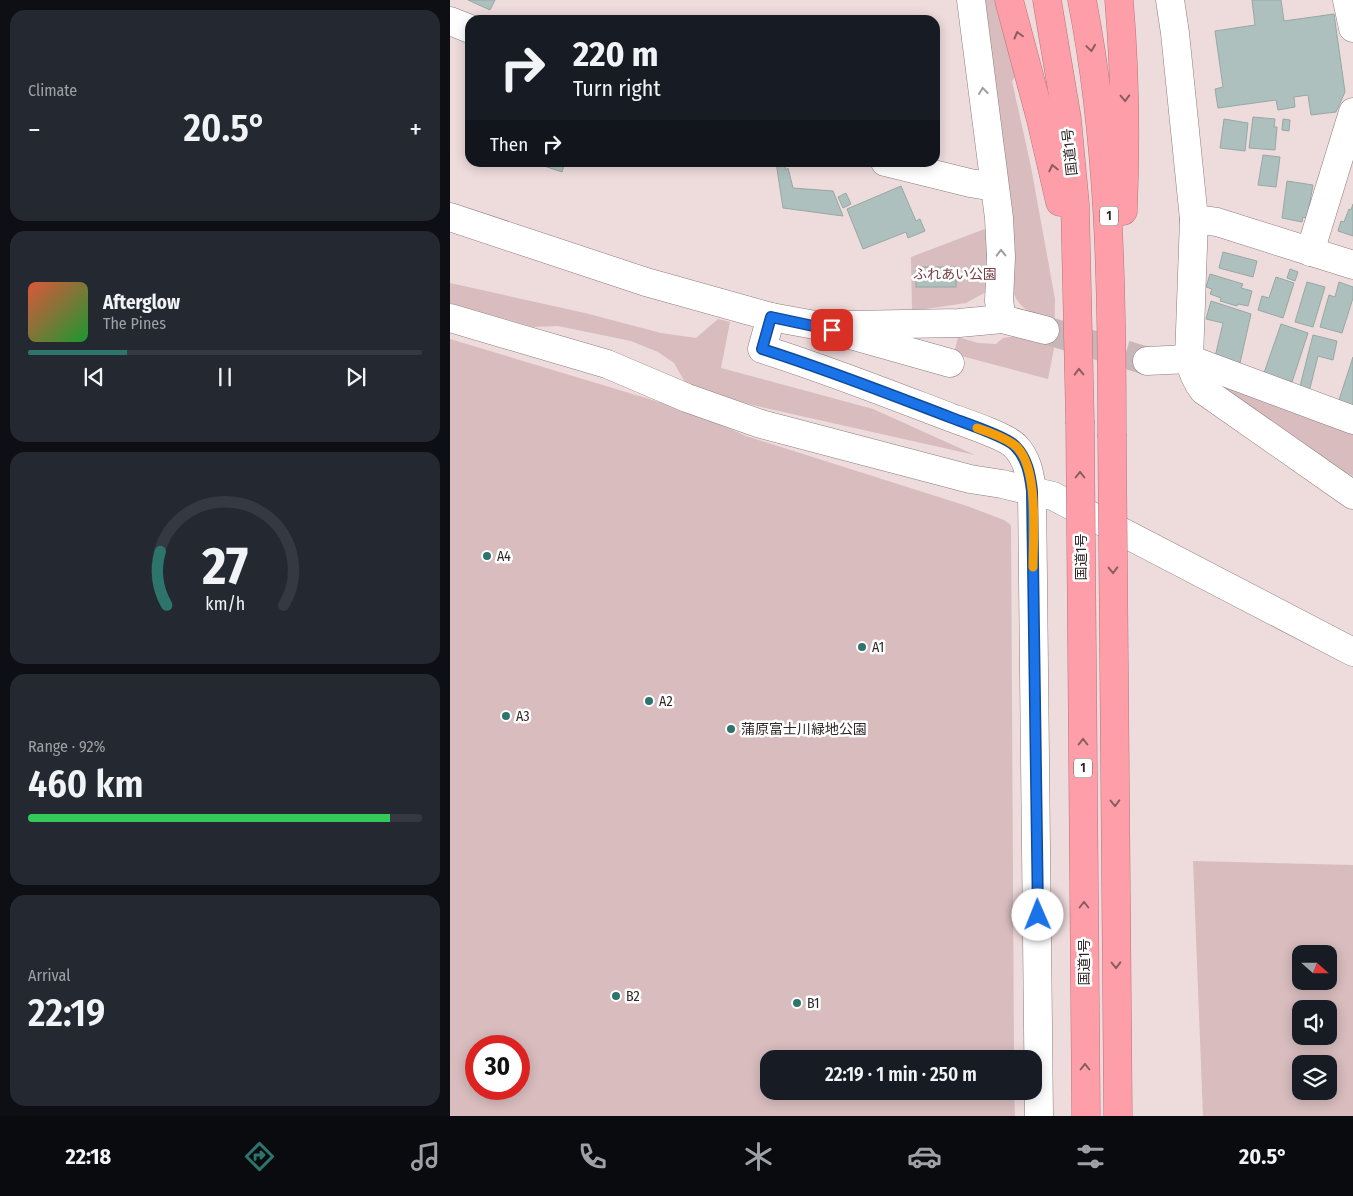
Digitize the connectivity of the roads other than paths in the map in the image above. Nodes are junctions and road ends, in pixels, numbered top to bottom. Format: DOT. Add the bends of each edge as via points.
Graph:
graph roads {
  1 [pos="972,0"];
  2 [pos="1009,0"];
  3 [pos="1047,0"];
  4 [pos="1082,0"];
  5 [pos="1119,0"];
  6 [pos="1170,0"];
  7 [pos="1347,0"];
  8 [pos="450,21"];
  9 [pos="465,27"];
  10 [pos="1353,28"];
  11 [pos="1353,112"];
  12 [pos="905,167"];
  13 [pos="994,184"];
  14 [pos="450,216"];
  15 [pos="1194,219"];
  16 [pos="1310,252"];
  17 [pos="1353,265"];
  18 [pos="1078,302"];
  19 [pos="771,317"];
  20 [pos="450,318"];
  21 [pos="1002,319"];
  22 [pos="815,325"];
  23 [pos="1045,330"];
  24 [pos="1189,359"];
  25 [pos="950,363"];
  26 [pos="1203,390"];
  27 [pos="1353,420"];
  28 [pos="1112,434"];
  29 [pos="1032,491"];
  30 [pos="1349,491"];
  31 [pos="1353,652"];
  32 [pos="1039,1116"];
  33 [pos="1086,1116"];
  34 [pos="1118,1116"];
  13 -- 1 [label="street, one-way"];
  18 -- 2 [label="highway, one-way" via="1053,169"];
  3 -- 18 [label="highway, 国道1号 / 1" via="1067,119 1075,204"];
  4 -- 28 [label="highway, 1, one-way" via="1100,110 1108,199 1112,287"];
  5 -- 28 [label="highway, one-way" via="1124,66 1125,167"];
  6 -- 15 [label="street"];
  7 -- 10 [label="street"];
  8 -- 9 [label="street"];
  11 -- 16 [label="street"];
  12 -- 13 [label="street" via="970,183"];
  21 -- 13 [label="street, one-way" via="999,218"];
  14 -- 19 [label="street" via="646,282"];
  15 -- 16 [label="street" via="1217,222"];
  15 -- 24 [label="street"];
  16 -- 17 [label="street"];
  33 -- 18 [label="highway, 国道1号 / 1, one-way, bridge"];
  19 -- 22 [label="street"];
  19 -- 29 [label="street" via="762,349 826,370 1014,444 1030,472"];
  20 -- 29 [label="street" via="607,364 687,398 761,424 970,479"];
  21 -- 22 [label="street" via="958,323"];
  21 -- 23 [label="street"];
  22 -- 25 [label="street"];
  24 -- 26 [label="street" via="1195,379"];
  24 -- 26 [label="street" via="1147,361 1191,387"];
  24 -- 27 [label="street"];
  26 -- 30 [label="street"];
  28 -- 34 [label="highway, 1, one-way, bridge"];
  29 -- 31 [label="street" via="1053,496"];
  29 -- 32 [label="street"];
}
